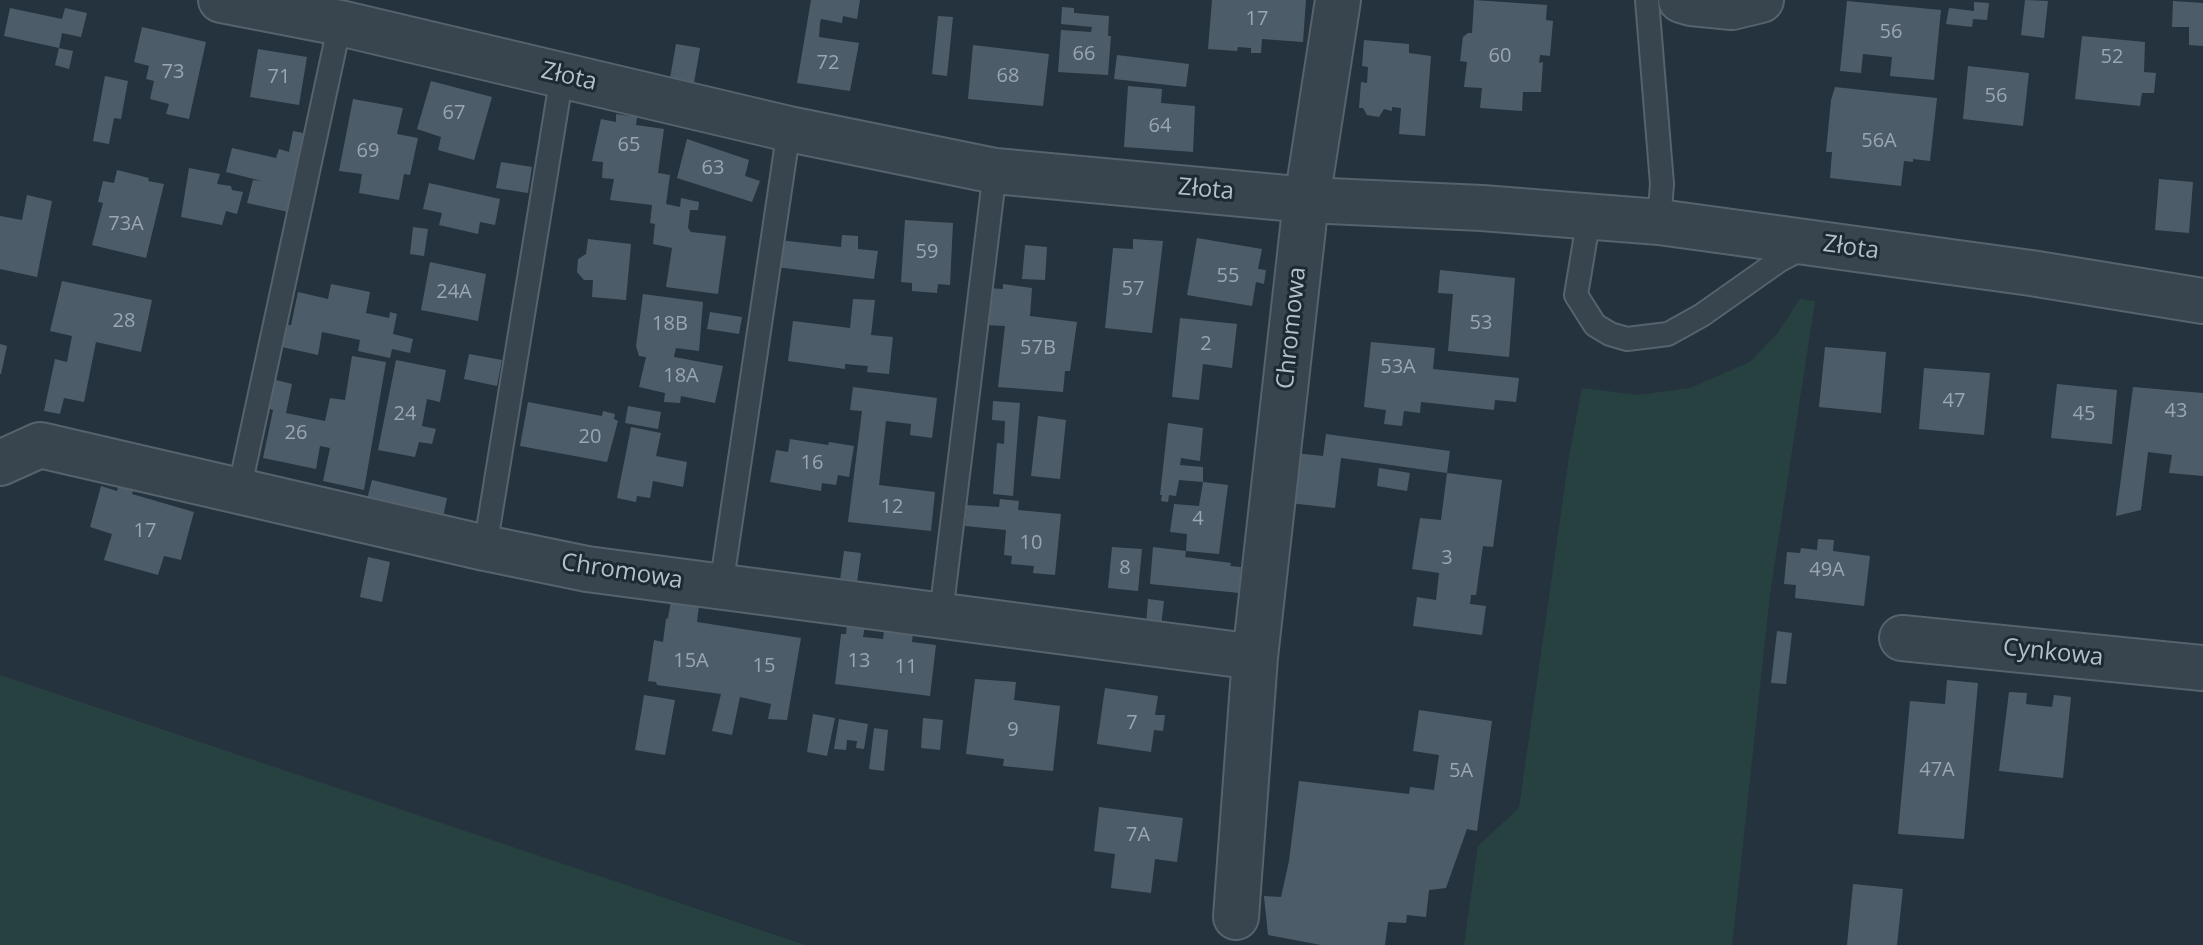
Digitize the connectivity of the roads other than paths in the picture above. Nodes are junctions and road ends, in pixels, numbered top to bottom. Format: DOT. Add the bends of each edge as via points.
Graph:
graph roads {
  1 [pos="221,0"];
  2 [pos="1338,0"];
  3 [pos="1647,0"];
  4 [pos="1681,0"];
  5 [pos="1761,0"];
  6 [pos="264,3"];
  7 [pos="340,23"];
  8 [pos="562,75"];
  9 [pos="789,129"];
  10 [pos="995,171"];
  11 [pos="1307,200"];
  12 [pos="1591,217"];
  13 [pos="1659,222"];
  14 [pos="1814,242"];
  15 [pos="2203,301"];
  16 [pos="0,463"];
  17 [pos="239,491"];
  18 [pos="485,548"];
  19 [pos="721,587"];
  20 [pos="941,614"];
  21 [pos="1902,638"];
  22 [pos="1255,657"];
  23 [pos="2203,668"];
  24 [pos="1236,917"];
  1 -- 6 [label="street, Złota"];
  2 -- 11 [label="street, Chromowa"];
  3 -- 13 [label="lane" via="1662,184"];
  4 -- 5 [label="street" via="1732,7"];
  6 -- 7 [label="street, Złota"];
  7 -- 8 [label="street, Złota"];
  7 -- 17 [label="lane"];
  8 -- 9 [label="street, Złota"];
  8 -- 18 [label="lane"];
  9 -- 10 [label="street, Złota"];
  9 -- 19 [label="lane"];
  10 -- 11 [label="street, Złota"];
  10 -- 20 [label="lane"];
  11 -- 12 [label="street, Złota"];
  11 -- 22 [label="street, Chromowa"];
  12 -- 13 [label="street, Złota"];
  12 -- 14 [label="lane" via="1576,295 1595,325 1627,339 1668,334"];
  13 -- 14 [label="street, Złota"];
  14 -- 15 [label="street, Złota"];
  16 -- 17 [label="street, Chromowa" via="40,445"];
  17 -- 18 [label="street, Chromowa"];
  18 -- 19 [label="street, Chromowa" via="587,569"];
  19 -- 20 [label="street, Chromowa"];
  20 -- 22 [label="street, Chromowa"];
  21 -- 23 [label="street, Cynkowa"];
  22 -- 24 [label="street, Chromowa"];
}
